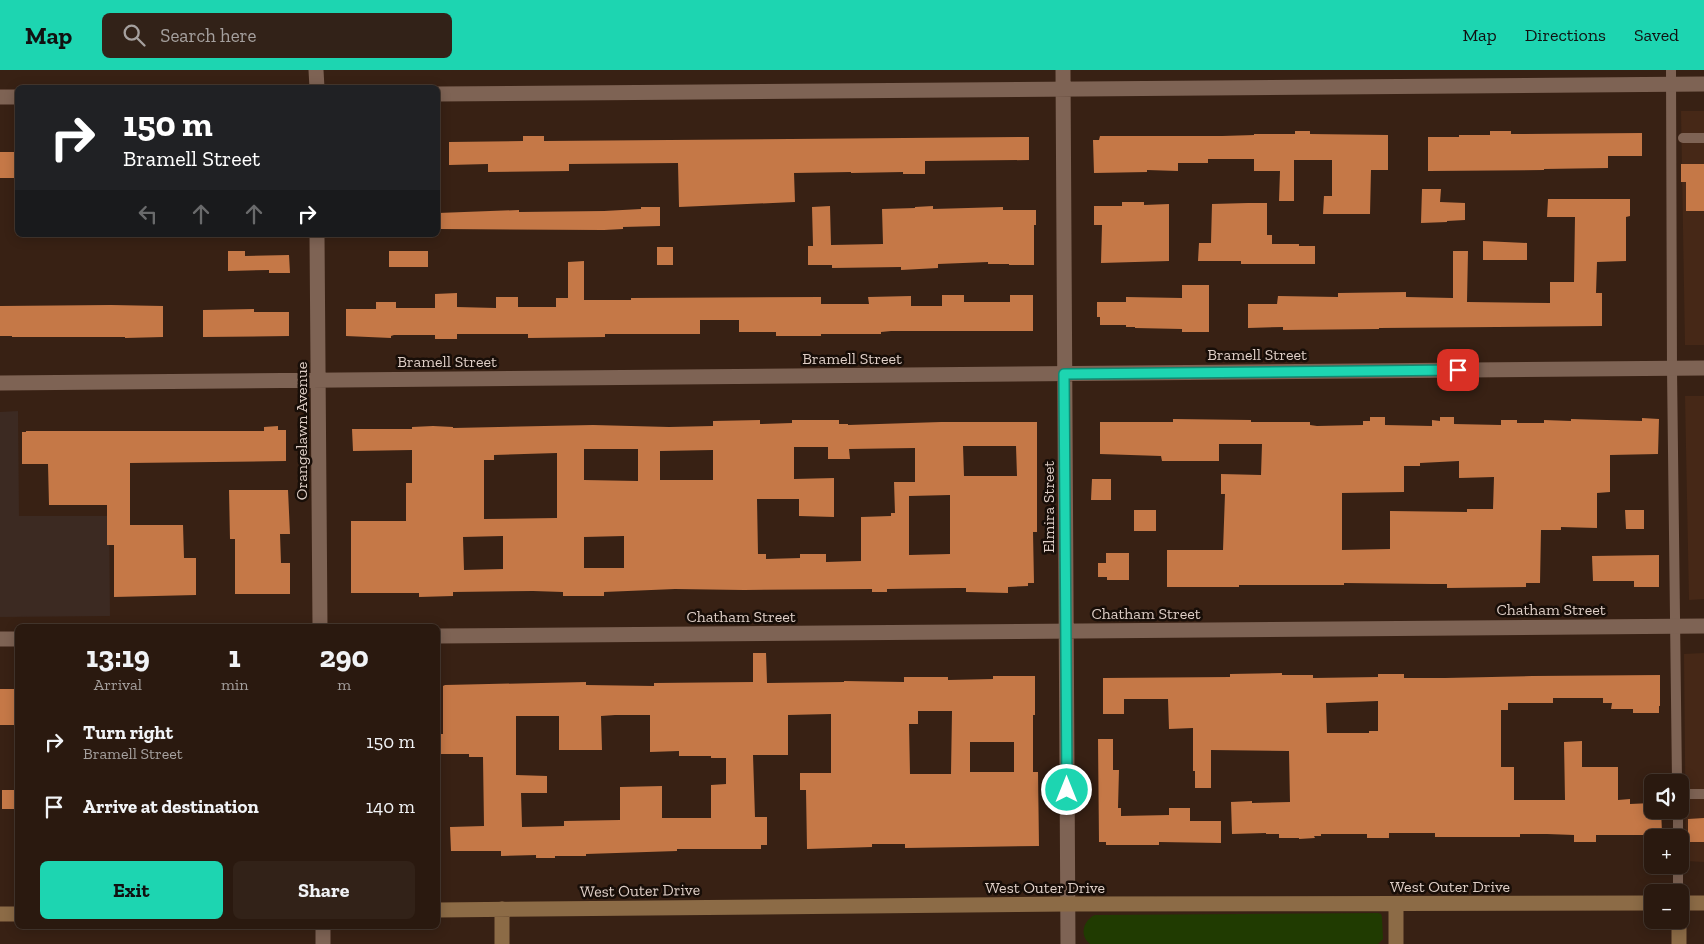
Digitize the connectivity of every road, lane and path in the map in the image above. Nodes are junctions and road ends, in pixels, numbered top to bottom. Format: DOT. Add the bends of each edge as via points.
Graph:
graph roads {
  1 [pos="316,70"];
  2 [pos="1063,70"];
  3 [pos="1671,77"];
  4 [pos="1704,84"];
  5 [pos="317,85"];
  6 [pos="1063,89"];
  7 [pos="440,94"];
  8 [pos="15,97"];
  9 [pos="0,98"];
  10 [pos="1683,138"];
  11 [pos="1704,138"];
  12 [pos="318,237"];
  13 [pos="1704,368"];
  14 [pos="1672,369"];
  15 [pos="1064,374"];
  16 [pos="319,380"];
  17 [pos="0,383"];
  18 [pos="320,624"];
  19 [pos="1676,626"];
  20 [pos="1704,626"];
  21 [pos="1066,631"];
  22 [pos="440,636"];
  23 [pos="0,639"];
  24 [pos="15,639"];
  25 [pos="1677,774"];
  26 [pos="1689,794"];
  27 [pos="1704,794"];
  28 [pos="1704,903"];
  29 [pos="1068,904"];
  30 [pos="1396,904"];
  31 [pos="1644,904"];
  32 [pos="1689,904"];
  33 [pos="502,909"];
  34 [pos="440,910"];
  35 [pos="0,914"];
  36 [pos="15,914"];
  37 [pos="323,929"];
  38 [pos="1679,929"];
  39 [pos="323,944"];
  40 [pos="502,944"];
  41 [pos="1068,944"];
  42 [pos="1396,944"];
  43 [pos="1679,944"];
  1 -- 5 [label="street"];
  2 -- 6 [label="street, Elmira Street"];
  3 -- 4 [label="street"];
  3 -- 6 [label="street"];
  3 -- 14 [label="lane"];
  6 -- 7 [label="street"];
  6 -- 15 [label="street, Elmira Street"];
  8 -- 9 [label="street"];
  10 -- 11 [label="lane"];
  12 -- 16 [label="street, Orangelawn Avenue"];
  13 -- 14 [label="street, Bramell Street"];
  14 -- 15 [label="street, Bramell Street"];
  14 -- 19 [label="lane"];
  15 -- 16 [label="street, Bramell Street"];
  15 -- 21 [label="street, Elmira Street"];
  16 -- 17 [label="street, Bramell Street"];
  16 -- 18 [label="street, Orangelawn Avenue"];
  19 -- 20 [label="street, Chatham Street"];
  19 -- 21 [label="street, Chatham Street"];
  19 -- 25 [label="lane"];
  21 -- 22 [label="street, Chatham Street"];
  21 -- 29 [label="street, Elmira Street"];
  23 -- 24 [label="street"];
  26 -- 27 [label="lane"];
  28 -- 32 [label="main road"];
  29 -- 30 [label="main road, West Outer Drive"];
  29 -- 33 [label="main road, West Outer Drive"];
  29 -- 41 [label="street, Elmira Street"];
  30 -- 31 [label="main road, West Outer Drive"];
  30 -- 42 [label="main road"];
  33 -- 34 [label="main road, West Outer Drive"];
  33 -- 40 [label="main road"];
  35 -- 36 [label="main road"];
  37 -- 39 [label="street"];
  38 -- 43 [label="main road"];
}
